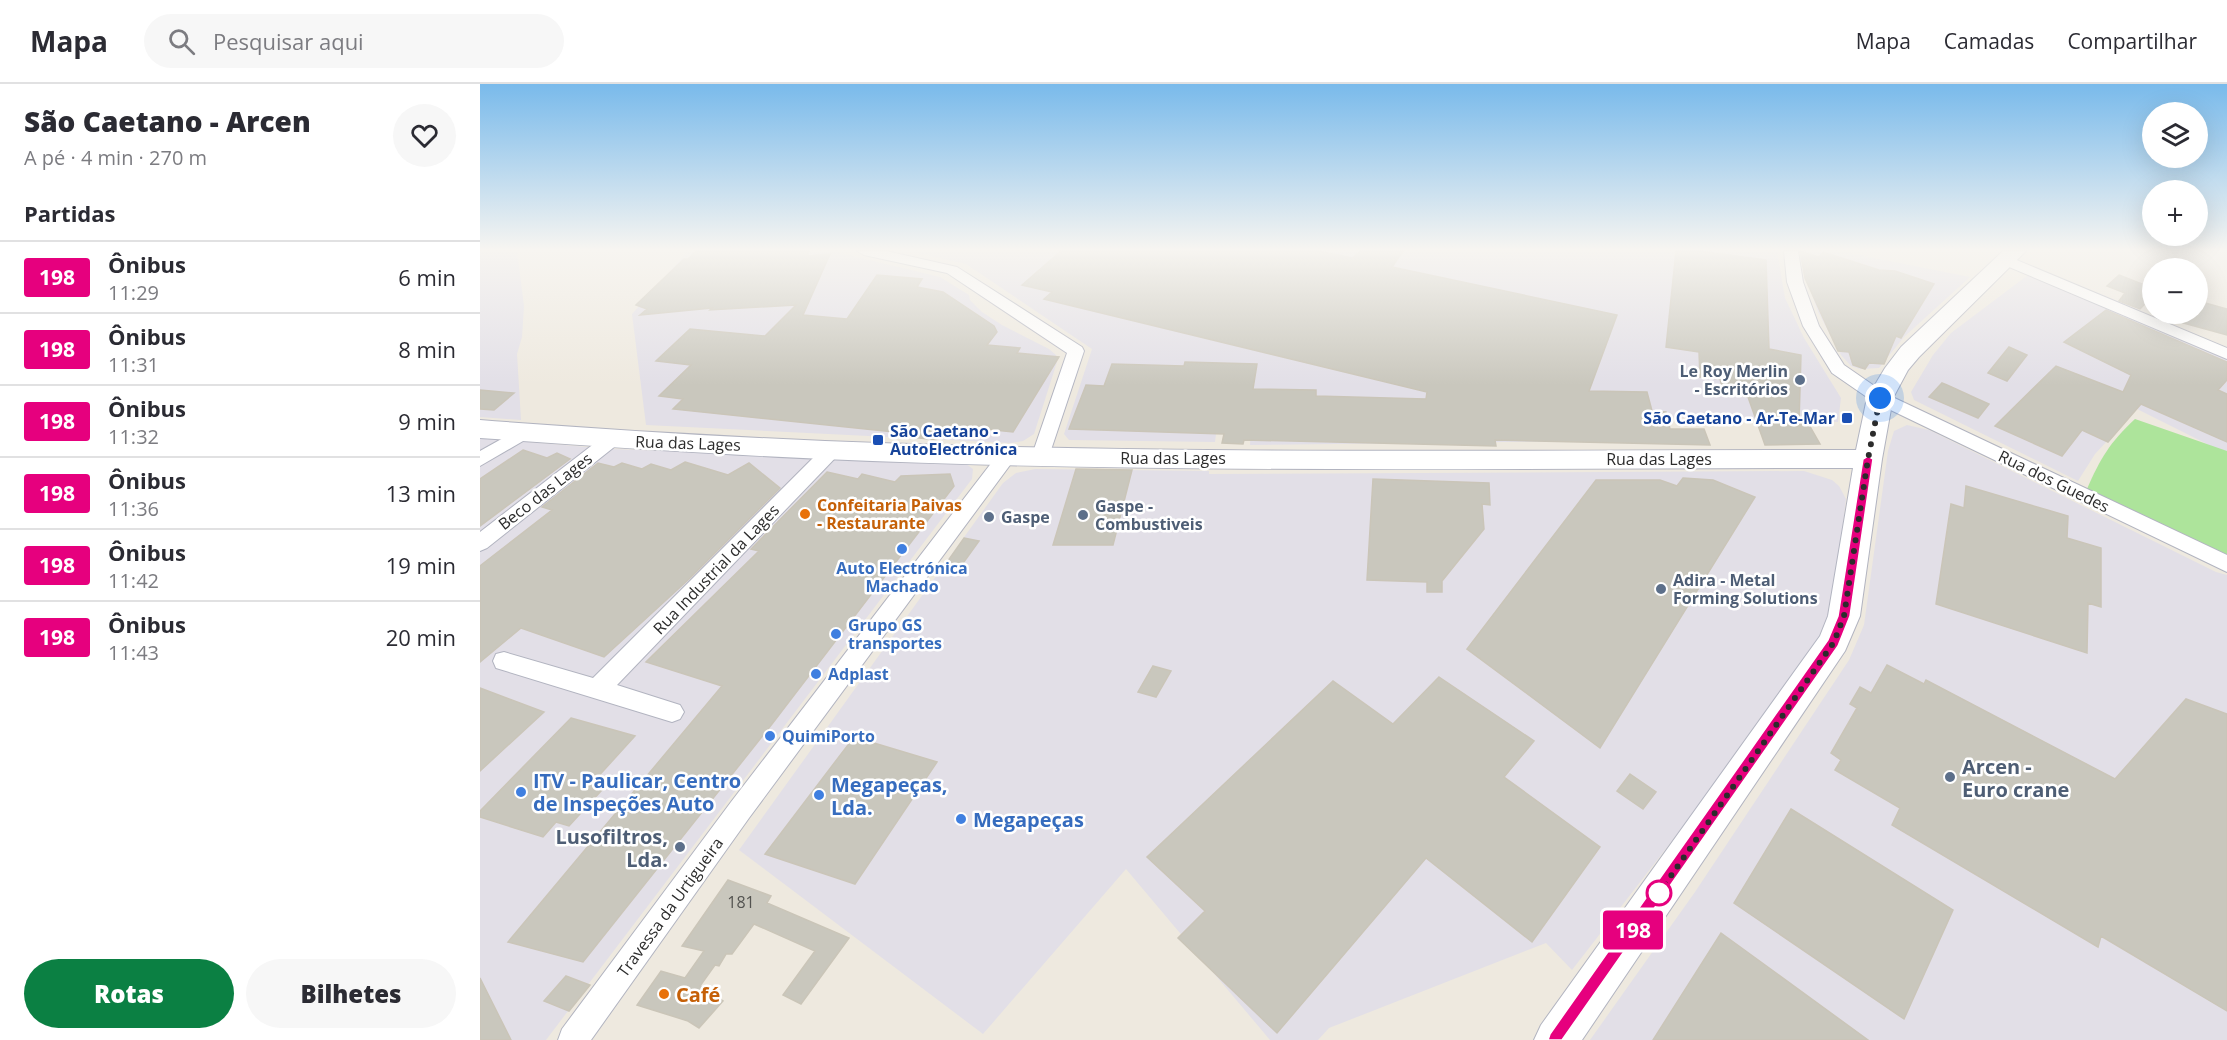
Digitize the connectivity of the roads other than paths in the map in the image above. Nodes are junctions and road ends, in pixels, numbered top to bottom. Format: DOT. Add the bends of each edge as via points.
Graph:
graph roads {
  1 [pos="991,296"];
  2 [pos="1800,296"];
  3 [pos="1970,296"];
  4 [pos="2099,296"];
  5 [pos="2227,354"];
  6 [pos="1880,398"];
  7 [pos="480,429"];
  8 [pos="523,433"];
  9 [pos="611,440"];
  10 [pos="833,449"];
  11 [pos="1006,457"];
  12 [pos="1040,458"];
  13 [pos="1868,459"];
  14 [pos="480,460"];
  15 [pos="480,543"];
  16 [pos="2227,564"];
  17 [pos="504,661"];
  18 [pos="598,690"];
  19 [pos="672,712"];
  20 [pos="573,1040"];
  21 [pos="1556,1040"];
  1 -- 12 [label="street" via="1076,351"];
  2 -- 6 [label="street, Rua dos Guedes" via="1811,326 1838,369"];
  3 -- 6 [label="main road" via="1910,352"];
  4 -- 5 [label="street"];
  6 -- 13 [label="main road"];
  6 -- 16 [label="street, Rua dos Guedes"];
  7 -- 8 [label="main road, Rua das Lages"];
  8 -- 9 [label="main road, Rua das Lages"];
  8 -- 14 [label="street"];
  9 -- 10 [label="main road, Rua das Lages"];
  9 -- 15 [label="street, Beco das Lages"];
  10 -- 11 [label="main road, Rua das Lages"];
  10 -- 18 [label="street, Rua Industrial da Lages"];
  11 -- 12 [label="main road, Rua das Lages"];
  11 -- 20 [label="street, Travessa da Urtigueira"];
  12 -- 13 [label="main road, Rua das Lages"];
  13 -- 21 [label="main road" via="1844,616 1834,642"];
  17 -- 18 [label="street"];
  18 -- 19 [label="street"];
}
